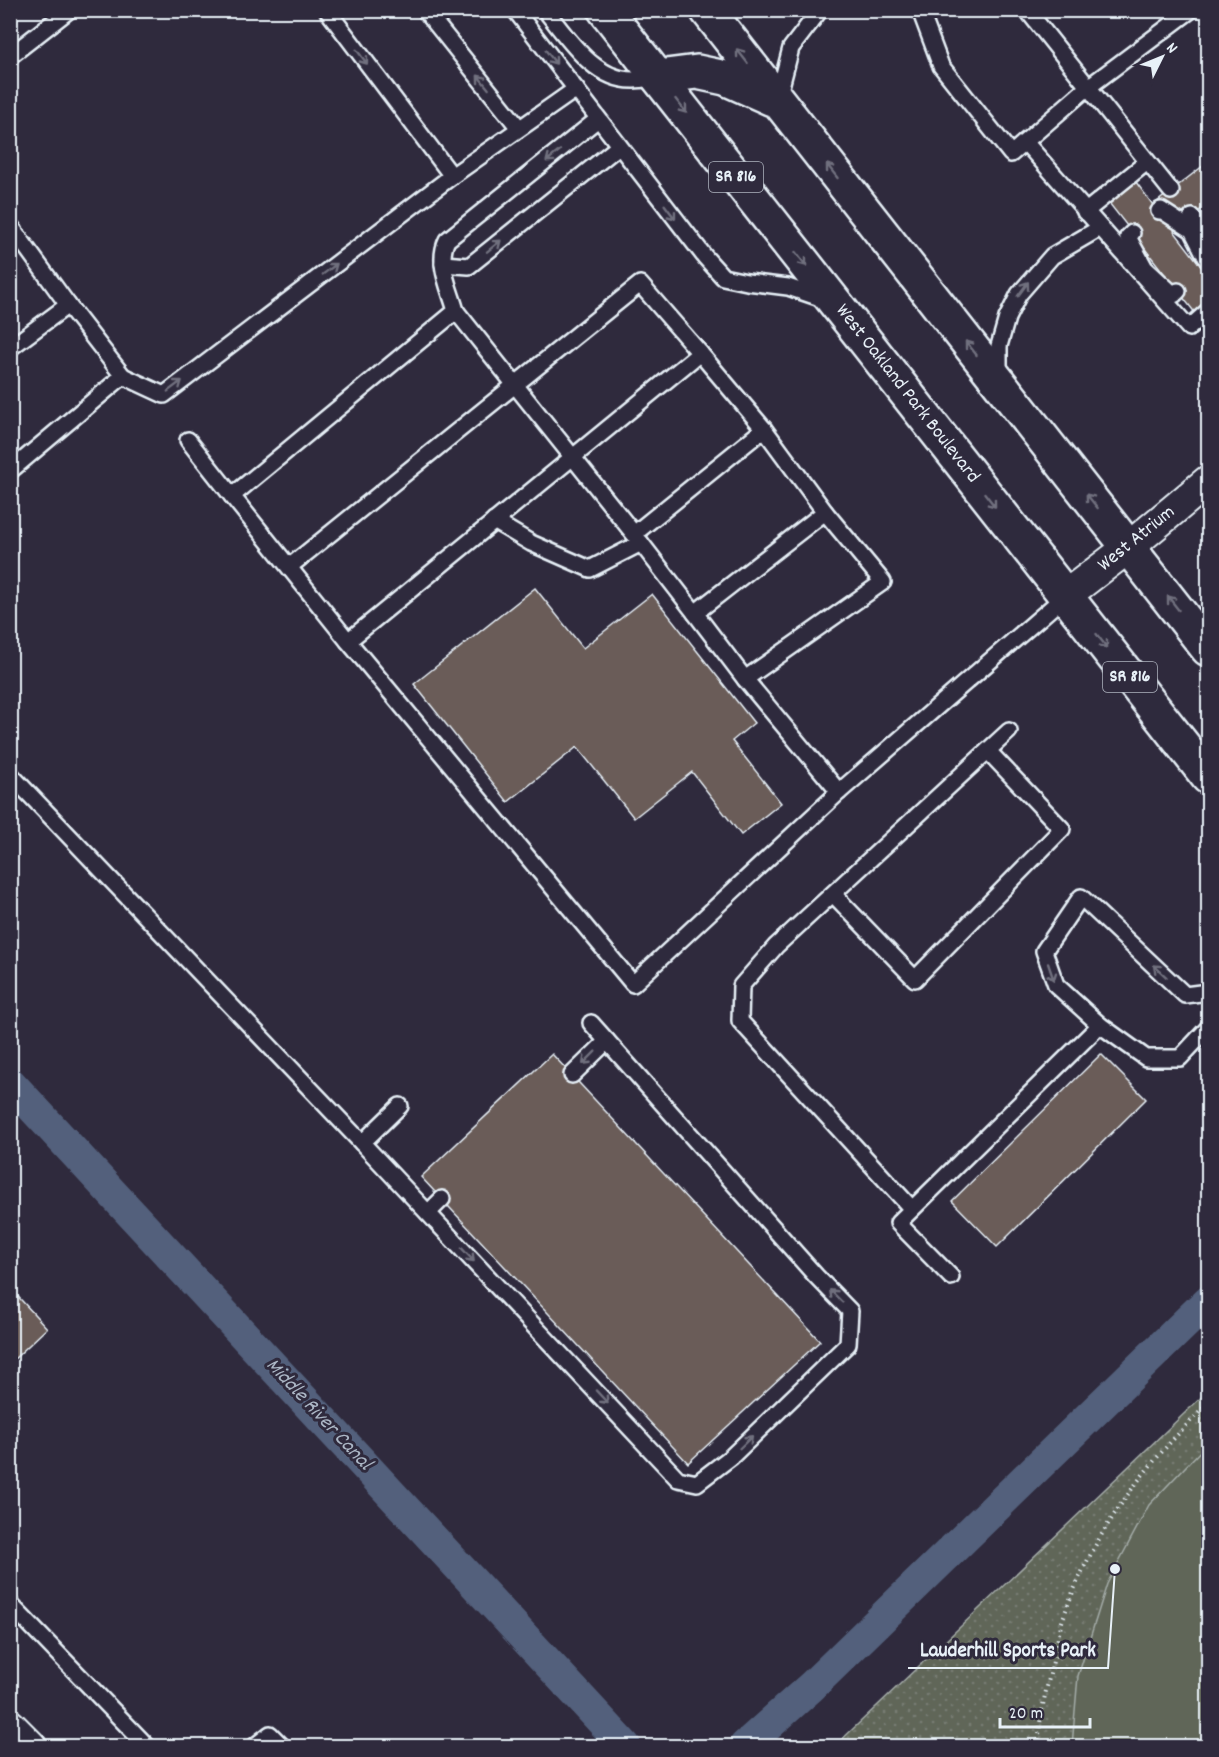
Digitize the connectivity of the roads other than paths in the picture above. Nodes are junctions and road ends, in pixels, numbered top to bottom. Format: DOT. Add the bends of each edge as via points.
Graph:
graph roads {
  1 [pos="69,10"];
  2 [pos="327,10"];
  3 [pos="425,10"];
  4 [pos="515,10"];
  5 [pos="545,10"];
  6 [pos="605,10"];
  7 [pos="707,10"];
  8 [pos="820,10"];
  9 [pos="920,10"];
  10 [pos="1027,10"];
  11 [pos="1191,10"];
  12 [pos="10,56"];
  13 [pos="658,77"];
  14 [pos="1087,88"];
  15 [pos="576,89"];
  16 [pos="777,101"];
  17 [pos="598,119"];
  18 [pos="519,128"];
  19 [pos="1025,142"];
  20 [pos="619,146"];
  21 [pos="1147,162"];
  22 [pos="452,176"];
  23 [pos="1171,191"];
  24 [pos="1159,211"];
  25 [pos="1085,212"];
  26 [pos="10,225"];
  27 [pos="1100,228"];
  28 [pos="1190,228"];
  29 [pos="1132,233"];
  30 [pos="1209,238"];
  31 [pos="443,264"];
  32 [pos="1146,267"];
  33 [pos="1207,267"];
  34 [pos="1178,291"];
  35 [pos="835,302"];
  36 [pos="68,305"];
  37 [pos="456,311"];
  38 [pos="1209,311"];
  39 [pos="10,348"];
  40 [pos="700,353"];
  41 [pos="123,376"];
  42 [pos="999,384"];
  43 [pos="515,385"];
  44 [pos="764,429"];
  45 [pos="188,440"];
  46 [pos="573,456"];
  47 [pos="10,471"];
  48 [pos="1209,481"];
  49 [pos="232,496"];
  50 [pos="825,512"];
  51 [pos="494,521"];
  52 [pos="638,539"];
  53 [pos="1129,547"];
  54 [pos="289,567"];
  55 [pos="1065,596"];
  56 [pos="695,613"];
  57 [pos="348,641"];
  58 [pos="1209,649"];
  59 [pos="745,679"];
  60 [pos="1009,731"];
  61 [pos="988,751"];
  62 [pos="10,774"];
  63 [pos="1209,777"];
  64 [pos="838,792"];
  65 [pos="833,894"];
  66 [pos="1209,992"];
  67 [pos="591,1023"];
  68 [pos="1100,1025"];
  69 [pos="1209,1028"];
  70 [pos="607,1041"];
  71 [pos="572,1075"];
  72 [pos="400,1106"];
  73 [pos="362,1143"];
  74 [pos="442,1199"];
  75 [pos="912,1209"];
  76 [pos="428,1213"];
  77 [pos="951,1277"];
  78 [pos="10,1604"];
  79 [pos="10,1725"];
  80 [pos="30,1746"];
  81 [pos="147,1746"];
  82 [pos="255,1746"];
  83 [pos="282,1746"];
  1 -- 12 [label="lane"];
  2 -- 22 [label="lane, one-way"];
  18 -- 3 [label="lane, one-way"];
  4 -- 15 [label="lane, one-way"];
  5 -- 13 [label="lane" via="599,70 632,80"];
  6 -- 13 [label="main road, West Oakland Park Boulevard / SR 816"];
  16 -- 7 [label="main road, one-way"];
  8 -- 16 [label="lane" via="791,48"];
  9 -- 19 [label="lane" via="940,66 1011,154"];
  10 -- 14 [label="lane"];
  11 -- 14 [label="lane"];
  13 -- 16 [label="main road" via="697,72 725,78"];
  13 -- 35 [label="main road, West Oakland Park Boulevard / SR 816, one-way"];
  14 -- 19 [label="lane"];
  14 -- 21 [label="lane"];
  15 -- 17 [label="lane"];
  15 -- 18 [label="lane"];
  42 -- 16 [label="main road, one-way"];
  17 -- 20 [label="lane"];
  17 -- 31 [label="lane, one-way" via="447,240"];
  18 -- 22 [label="lane"];
  19 -- 25 [label="lane"];
  31 -- 20 [label="lane, one-way" via="469,266"];
  20 -- 35 [label="lane, one-way" via="723,277 788,287"];
  21 -- 23 [label="lane"];
  21 -- 25 [label="lane"];
  41 -- 22 [label="lane, one-way" via="164,395"];
  24 -- 28 [label="lane"];
  25 -- 27 [label="lane"];
  26 -- 36 [label="lane"];
  27 -- 32 [label="lane"];
  42 -- 27 [label="lane, one-way" via="999,346 1006,318 1019,294 1052,256"];
  28 -- 30 [label="lane"];
  28 -- 33 [label="lane"];
  29 -- 32 [label="lane" via="1128,237"];
  31 -- 37 [label="lane"];
  32 -- 34 [label="lane" via="1174,295"];
  32 -- 38 [label="lane" via="1189,328"];
  35 -- 55 [label="main road, West Oakland Park Boulevard / SR 816, one-way"];
  36 -- 39 [label="lane"];
  36 -- 41 [label="lane"];
  37 -- 43 [label="lane"];
  37 -- 49 [label="lane"];
  40 -- 43 [label="lane" via="640,284"];
  40 -- 44 [label="lane"];
  40 -- 46 [label="lane"];
  41 -- 47 [label="lane"];
  53 -- 42 [label="main road, one-way"];
  43 -- 46 [label="lane"];
  43 -- 54 [label="lane"];
  44 -- 50 [label="lane"];
  44 -- 52 [label="lane"];
  45 -- 49 [label="lane"];
  46 -- 51 [label="lane"];
  46 -- 52 [label="lane"];
  48 -- 53 [label="street, West Atrium"];
  49 -- 54 [label="lane"];
  50 -- 56 [label="lane"];
  50 -- 59 [label="lane" via="882,582"];
  51 -- 52 [label="lane" via="531,543 590,569"];
  51 -- 57 [label="lane"];
  52 -- 56 [label="lane"];
  53 -- 55 [label="street, West Atrium"];
  58 -- 53 [label="main road, one-way"];
  54 -- 57 [label="lane"];
  55 -- 63 [label="main road, West Oakland Park Boulevard / SR 816, one-way"];
  55 -- 64 [label="lane"];
  56 -- 59 [label="lane"];
  57 -- 64 [label="lane" via="633,984"];
  59 -- 64 [label="lane"];
  60 -- 61 [label="lane"];
  61 -- 65 [label="lane"];
  61 -- 65 [label="lane" via="1062,829 915,979"];
  62 -- 73 [label="lane"];
  65 -- 75 [label="lane" via="776,946 741,986 740,1021"];
  66 -- 68 [label="lane, one-way" via="1185,995 1081,897 1044,951 1056,985"];
  67 -- 70 [label="lane"];
  68 -- 69 [label="lane" via="1146,1058 1180,1058"];
  68 -- 75 [label="lane"];
  70 -- 71 [label="lane, one-way"];
  76 -- 70 [label="lane, one-way" via="678,1479 698,1483 773,1417 848,1344 850,1311"];
  72 -- 73 [label="lane"];
  73 -- 76 [label="lane"];
  74 -- 76 [label="lane"];
  75 -- 77 [label="lane" via="898,1223"];
  78 -- 81 [label="lane"];
  79 -- 80 [label="street"];
  82 -- 83 [label="lane" via="270,1734"];
}
